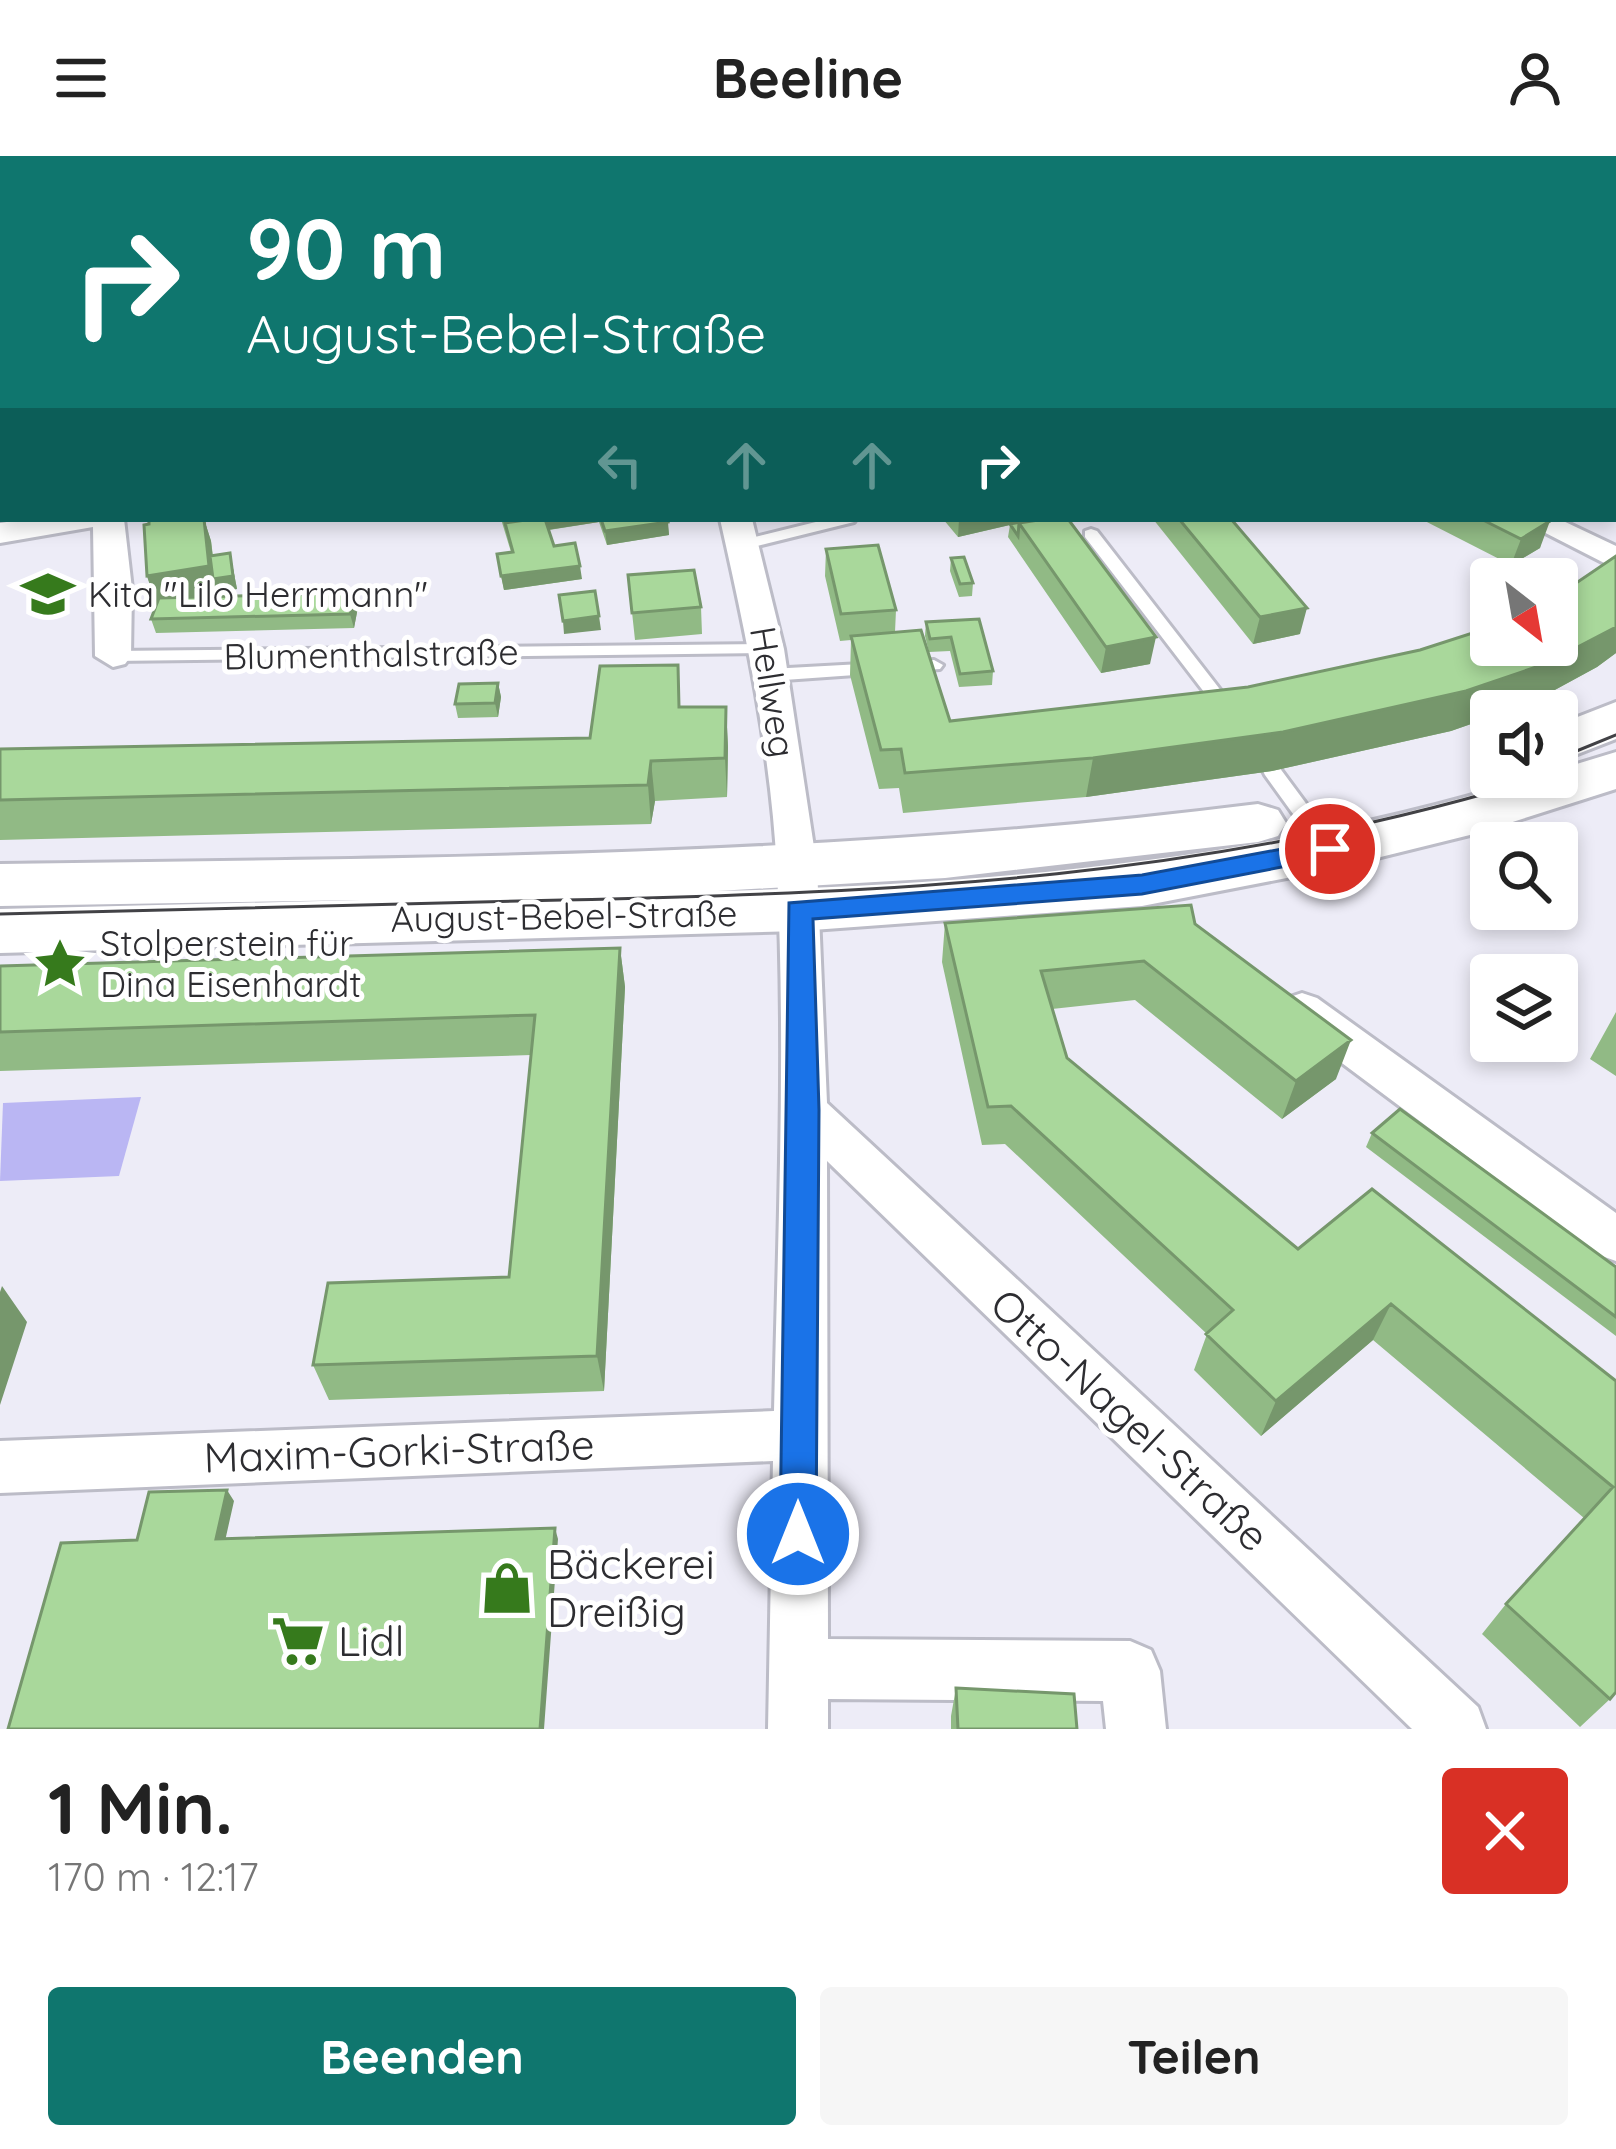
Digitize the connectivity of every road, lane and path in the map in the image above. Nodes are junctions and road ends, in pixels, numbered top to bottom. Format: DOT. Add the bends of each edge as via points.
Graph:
graph roads {
  1 [pos="68,522"];
  2 [pos="108,522"];
  3 [pos="821,522"];
  4 [pos="1540,522"];
  5 [pos="741,531"];
  6 [pos="0,533"];
  7 [pos="1090,534"];
  8 [pos="1616,559"];
  9 [pos="113,656"];
  10 [pos="769,662"];
  11 [pos="934,664"];
  12 [pos="1616,719"];
  13 [pos="1239,726"];
  14 [pos="1578,736"];
  15 [pos="1616,770"];
  16 [pos="1272,771"];
  17 [pos="1470,776"];
  18 [pos="1317,833"];
  19 [pos="1122,866"];
  20 [pos="0,885"];
  21 [pos="798,889"];
  22 [pos="1183,923"];
  23 [pos="0,931"];
  24 [pos="1258,978"];
  25 [pos="804,1110"];
  26 [pos="1616,1240"];
  27 [pos="798,1436"];
  28 [pos="0,1467"];
  29 [pos="798,1670"];
  30 [pos="798,1729"];
  31 [pos="1136,1729"];
  32 [pos="1456,1729"];
  1 -- 6 [label="street"];
  2 -- 9 [label="street, Blumenthalstraße"];
  3 -- 5 [label="lane"];
  4 -- 8 [label="street"];
  5 -- 10 [label="street, Hellweg"];
  7 -- 13 [label="lane"];
  9 -- 10 [label="lane, Blumenthalstraße"];
  10 -- 11 [label="lane, Blumenthalstraße"];
  10 -- 21 [label="street, Hellweg"];
  12 -- 14 [label="street"];
  15 -- 18 [label="street, August-Bebel-Straße" via="1478,814"];
  16 -- 18 [label="lane"];
  17 -- 18 [label="street, August-Bebel-Straße"];
  18 -- 19 [label="street, August-Bebel-Straße"];
  19 -- 21 [label="street, August-Bebel-Straße"];
  19 -- 22 [label="street"];
  20 -- 21 [label="street, August-Bebel-Straße"];
  21 -- 23 [label="street, August-Bebel-Straße"];
  21 -- 25 [label="street, Hellweg"];
  24 -- 26 [label="street"];
  25 -- 27 [label="street, Hellweg"];
  25 -- 32 [label="street, Otto-Nagel-Straße"];
  27 -- 28 [label="street, Maxim-Gorki-Straße"];
  27 -- 29 [label="street, Hellweg"];
  29 -- 30 [label="street, Hellweg"];
  29 -- 31 [label="street" via="1130,1671"];
}
